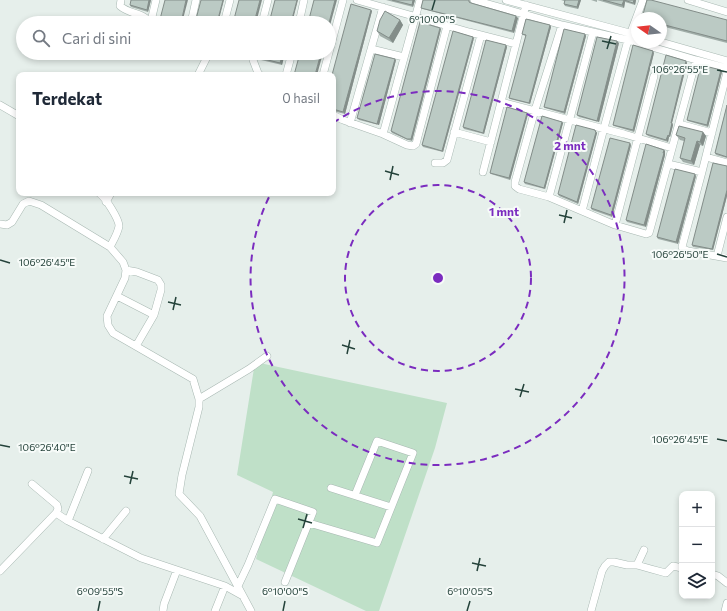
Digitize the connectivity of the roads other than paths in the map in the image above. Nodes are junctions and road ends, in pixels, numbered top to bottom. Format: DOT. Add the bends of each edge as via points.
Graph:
graph roads {
  1 [pos="121,0"];
  2 [pos="156,0"];
  3 [pos="196,0"];
  4 [pos="230,0"];
  5 [pos="268,0"];
  6 [pos="304,0"];
  7 [pos="343,0"];
  8 [pos="357,0"];
  9 [pos="420,0"];
  10 [pos="474,0"];
  11 [pos="506,0"];
  12 [pos="643,0"];
  13 [pos="688,0"];
  14 [pos="526,5"];
  15 [pos="383,8"];
  16 [pos="504,8"];
  17 [pos="639,12"];
  18 [pos="727,12"];
  19 [pos="523,14"];
  20 [pos="143,16"];
  21 [pos="152,16"];
  22 [pos="193,16"];
  23 [pos="226,16"];
  24 [pos="264,16"];
  25 [pos="301,16"];
  26 [pos="415,17"];
  27 [pos="562,25"];
  28 [pos="336,26"];
  29 [pos="447,26"];
  30 [pos="593,32"];
  31 [pos="481,35"];
  32 [pos="631,36"];
  33 [pos="631,36"];
  34 [pos="631,39"];
  35 [pos="516,44"];
  36 [pos="667,44"];
  37 [pos="664,48"];
  38 [pos="371,49"];
  39 [pos="404,57"];
  40 [pos="206,60"];
  41 [pos="253,60"];
  42 [pos="290,60"];
  43 [pos="327,60"];
  44 [pos="696,60"];
  45 [pos="727,61"];
  46 [pos="727,68"];
  47 [pos="200,72"];
  48 [pos="258,72"];
  49 [pos="287,72"];
  50 [pos="324,72"];
  51 [pos="727,72"];
  52 [pos="654,76"];
  53 [pos="501,102"];
  54 [pos="0,105"];
  55 [pos="535,110"];
  56 [pos="16,114"];
  57 [pos="336,116"];
  58 [pos="570,120"];
  59 [pos="350,122"];
  60 [pos="679,124"];
  61 [pos="604,128"];
  62 [pos="454,132"];
  63 [pos="712,133"];
  64 [pos="383,134"];
  65 [pos="638,138"];
  66 [pos="491,142"];
  67 [pos="672,148"];
  68 [pos="706,157"];
  69 [pos="435,163"];
  70 [pos="727,163"];
  71 [pos="668,164"];
  72 [pos="484,172"];
  73 [pos="702,172"];
  74 [pos="102,196"];
  75 [pos="109,196"];
  76 [pos="549,197"];
  77 [pos="106,202"];
  78 [pos="582,211"];
  79 [pos="727,217"];
  80 [pos="0,224"];
  81 [pos="615,225"];
  82 [pos="110,247"];
  83 [pos="717,256"];
  84 [pos="727,258"];
  85 [pos="126,270"];
  86 [pos="117,296"];
  87 [pos="154,315"];
  88 [pos="136,346"];
  89 [pos="267,356"];
  90 [pos="199,399"];
  91 [pos="88,471"];
  92 [pos="32,484"];
  93 [pos="331,488"];
  94 [pos="354,495"];
  95 [pos="391,507"];
  96 [pos="126,511"];
  97 [pos="56,513"];
  98 [pos="68,521"];
  99 [pos="309,523"];
  100 [pos="104,539"];
  101 [pos="644,550"];
  102 [pos="637,565"];
  103 [pos="679,567"];
  104 [pos="177,570"];
  105 [pos="0,572"];
  106 [pos="715,575"];
  107 [pos="285,582"];
  108 [pos="727,583"];
  109 [pos="225,586"];
  110 [pos="238,586"];
  111 [pos="243,596"];
  112 [pos="727,603"];
  113 [pos="163,611"];
  114 [pos="215,611"];
  115 [pos="251,611"];
  116 [pos="590,611"];
  117 [pos="725,611"];
  1 -- 20 [label="street" via="120,6 124,9"];
  2 -- 21 [label="street"];
  3 -- 22 [label="street"];
  4 -- 23 [label="street"];
  5 -- 24 [label="street"];
  6 -- 25 [label="street"];
  7 -- 28 [label="street"];
  8 -- 15 [label="street"];
  9 -- 26 [label="street"];
  10 -- 16 [label="street"];
  11 -- 14 [label="street"];
  11 -- 16 [label="street"];
  12 -- 17 [label="street"];
  13 -- 18 [label="street"];
  14 -- 19 [label="street"];
  14 -- 32 [label="street"];
  15 -- 26 [label="street"];
  15 -- 38 [label="street"];
  16 -- 19 [label="street"];
  19 -- 27 [label="street"];
  19 -- 35 [label="street"];
  26 -- 29 [label="street"];
  26 -- 39 [label="street"];
  27 -- 30 [label="street"];
  27 -- 55 [label="street"];
  29 -- 31 [label="street"];
  29 -- 64 [label="street" via="416,144 407,145"];
  30 -- 33 [label="street"];
  30 -- 58 [label="street"];
  31 -- 35 [label="street"];
  31 -- 62 [label="street"];
  34 -- 61 [label="street"];
  35 -- 53 [label="street"];
  36 -- 45 [label="street"];
  37 -- 44 [label="street"];
  38 -- 39 [label="street"];
  38 -- 59 [label="street"];
  39 -- 64 [label="street"];
  40 -- 47 [label="street"];
  41 -- 48 [label="street"];
  42 -- 49 [label="street"];
  43 -- 50 [label="street"];
  44 -- 46 [label="street"];
  44 -- 60 [label="street"];
  51 -- 63 [label="street"];
  52 -- 65 [label="street"];
  53 -- 55 [label="street"];
  53 -- 66 [label="street"];
  54 -- 56 [label="street"];
  55 -- 58 [label="street"];
  55 -- 76 [label="street" via="515,186"];
  57 -- 59 [label="street"];
  58 -- 61 [label="street"];
  58 -- 76 [label="street"];
  59 -- 64 [label="street"];
  60 -- 63 [label="street"];
  60 -- 67 [label="street"];
  61 -- 65 [label="street"];
  61 -- 78 [label="street"];
  62 -- 66 [label="street"];
  62 -- 69 [label="street" via="447,160"];
  63 -- 68 [label="street"];
  65 -- 67 [label="street"];
  65 -- 81 [label="street"];
  66 -- 72 [label="street"];
  67 -- 71 [label="street"];
  68 -- 70 [label="street"];
  68 -- 73 [label="street"];
  71 -- 73 [label="street"];
  71 -- 81 [label="street" via="649,233"];
  73 -- 83 [label="street" via="682,247 688,251"];
  74 -- 77 [label="street"];
  75 -- 77 [label="street"];
  76 -- 78 [label="street"];
  77 -- 82 [label="street" via="119,227"];
  78 -- 81 [label="street"];
  79 -- 83 [label="street"];
  80 -- 82 [label="street" via="7,225 12,222 23,204 29,201 41,205"];
  82 -- 85 [label="street" via="123,262"];
  83 -- 84 [label="street"];
  85 -- 86 [label="street" via="126,278"];
  85 -- 87 [label="street" via="158,280 161,290"];
  86 -- 87 [label="street"];
  86 -- 88 [label="street" via="107,316 108,326 113,333"];
  87 -- 88 [label="street"];
  88 -- 90 [label="street" via="193,379"];
  89 -- 90 [label="street"];
  90 -- 110 [label="street" via="179,494 200,516"];
  91 -- 98 [label="street"];
  92 -- 97 [label="street" via="57,505"];
  93 -- 94 [label="street"];
  94 -- 95 [label="street"];
  94 -- 95 [label="street" via="377,441 413,453"];
  95 -- 99 [label="street" via="377,544"];
  96 -- 100 [label="street"];
  97 -- 98 [label="street"];
  97 -- 105 [label="street"];
  98 -- 100 [label="street"];
  99 -- 107 [label="street"];
  99 -- 110 [label="street" via="313,512 275,499"];
  100 -- 104 [label="street" via="141,558"];
  101 -- 102 [label="street"];
  102 -- 103 [label="street" via="666,573 673,566"];
  102 -- 116 [label="street" via="609,562 602,571"];
  104 -- 109 [label="street"];
  104 -- 113 [label="street"];
  106 -- 108 [label="street"];
  109 -- 111 [label="street"];
  109 -- 114 [label="street"];
  110 -- 111 [label="street"];
  111 -- 115 [label="street"];
  112 -- 117 [label="street"];
}
